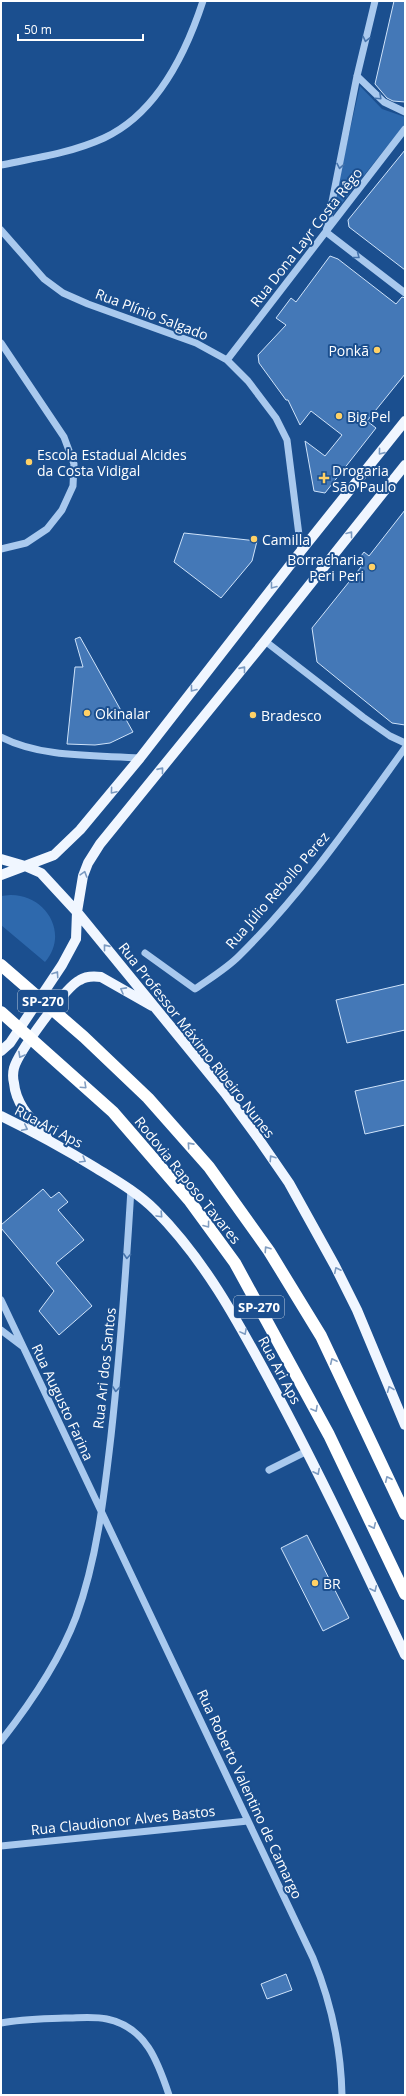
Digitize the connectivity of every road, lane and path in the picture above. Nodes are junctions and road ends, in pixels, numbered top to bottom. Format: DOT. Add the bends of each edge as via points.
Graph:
graph roads {
  1 [pos="203,1"];
  2 [pos="375,1"];
  3 [pos="357,76"];
  4 [pos="405,112"];
  5 [pos="405,129"];
  6 [pos="1,165"];
  7 [pos="1,230"];
  8 [pos="326,232"];
  9 [pos="405,293"];
  10 [pos="1,343"];
  11 [pos="227,360"];
  12 [pos="405,421"];
  13 [pos="405,465"];
  14 [pos="1,549"];
  15 [pos="300,551"];
  16 [pos="265,641"];
  17 [pos="1,737"];
  18 [pos="405,744"];
  19 [pos="405,748"];
  20 [pos="140,758"];
  21 [pos="1,859"];
  22 [pos="25,866"];
  23 [pos="1,875"];
  24 [pos="77,912"];
  25 [pos="145,953"];
  26 [pos="1,965"];
  27 [pos="157,1009"];
  28 [pos="1,1012"];
  29 [pos="1,1051"];
  30 [pos="1,1116"];
  31 [pos="50,1140"];
  32 [pos="131,1189"];
  33 [pos="1,1300"];
  34 [pos="1,1330"];
  35 [pos="24,1347"];
  36 [pos="405,1425"];
  37 [pos="307,1451"];
  38 [pos="269,1470"];
  39 [pos="102,1514"];
  40 [pos="405,1514"];
  41 [pos="405,1594"];
  42 [pos="405,1655"];
  43 [pos="1,1741"];
  44 [pos="248,1820"];
  45 [pos="1,1846"];
  46 [pos="1,2023"];
  47 [pos="169,2095"];
  48 [pos="342,2095"];
  1 -- 6 [label="street" via="184,50 169,76 146,106 127,124 105,138 79,148"];
  2 -- 3 [label="street, one-way"];
  3 -- 4 [label="street, one-way" via="384,102"];
  3 -- 8 [label="street, one-way"];
  5 -- 8 [label="street, Rua Dona Layr Costa Rêgo"];
  7 -- 11 [label="street, Rua Plínio Salgado" via="44,279 63,293 196,343"];
  8 -- 9 [label="street, one-way"];
  8 -- 11 [label="street, Rua Dona Layr Costa Rêgo"];
  10 -- 14 [label="street" via="64,436 74,464 73,486 62,510 47,529 26,543"];
  11 -- 15 [label="street, Rua Plínio Salgado" via="261,396 287,440"];
  12 -- 15 [label="main road, one-way"];
  16 -- 13 [label="main road, one-way"];
  15 -- 20 [label="main road, one-way"];
  16 -- 18 [label="street" via="363,717"];
  24 -- 16 [label="main road, one-way" via="83,876 100,844"];
  17 -- 20 [label="street" via="36,749 62,753"];
  19 -- 25 [label="street, Rua Júlio Rebollo Perez" via="343,835 238,957 195,989"];
  20 -- 22 [label="main road, one-way" via="71,840 54,855"];
  21 -- 22 [label="main road, Rua Professor Máximo Ribeiro Nunes"];
  22 -- 23 [label="main road"];
  22 -- 24 [label="main road, Rua Professor Máximo Ribeiro Nunes" via="40,873"];
  27 -- 24 [label="main road, Rua Professor Máximo Ribeiro Nunes, one-way"];
  29 -- 24 [label="main road, one-way" via="10,1043 70,951 76,939"];
  40 -- 26 [label="highway, Rodovia Raposo Tavares / SP-270, one-way" via="321,1336 269,1251 209,1167 148,1098"];
  27 -- 31 [label="main road, one-way" via="100,977 80,979 68,988 21,1053 14,1068 17,1097"];
  36 -- 27 [label="main road, Rua Professor Máximo Ribeiro Nunes, one-way" via="351,1298 289,1183 225,1093"];
  28 -- 41 [label="highway, Rodovia Raposo Tavares / SP-270, one-way" via="113,1112 189,1200 235,1263 329,1435"];
  30 -- 31 [label="main road, Rua Ari Aps, one-way"];
  31 -- 32 [label="main road, Rua Ari Aps, one-way"];
  32 -- 37 [label="main road, Rua Ari Aps, one-way" via="178,1235 211,1279 237,1319"];
  32 -- 39 [label="street, Rua Ari dos Santos, one-way" via="120,1350"];
  33 -- 35 [label="street, Rua Augusto Farina"];
  34 -- 35 [label="street"];
  35 -- 39 [label="street, Rua Augusto Farina"];
  37 -- 38 [label="street"];
  37 -- 42 [label="main road, Rua Ari Aps, one-way"];
  39 -- 43 [label="street, Rua Ari dos Santos" via="91,1566 76,1617 48,1674"];
  39 -- 44 [label="street, Rua Roberto Valentino de Camargo"];
  44 -- 45 [label="street, Rua Claudionor Alves Bastos"];
  44 -- 48 [label="street, Rua Roberto Valentino de Camargo" via="324,1985 339,2047"];
  46 -- 47 [label="street" via="80,2018 107,2019 124,2025 140,2036 150,2048 158,2062"];
}
